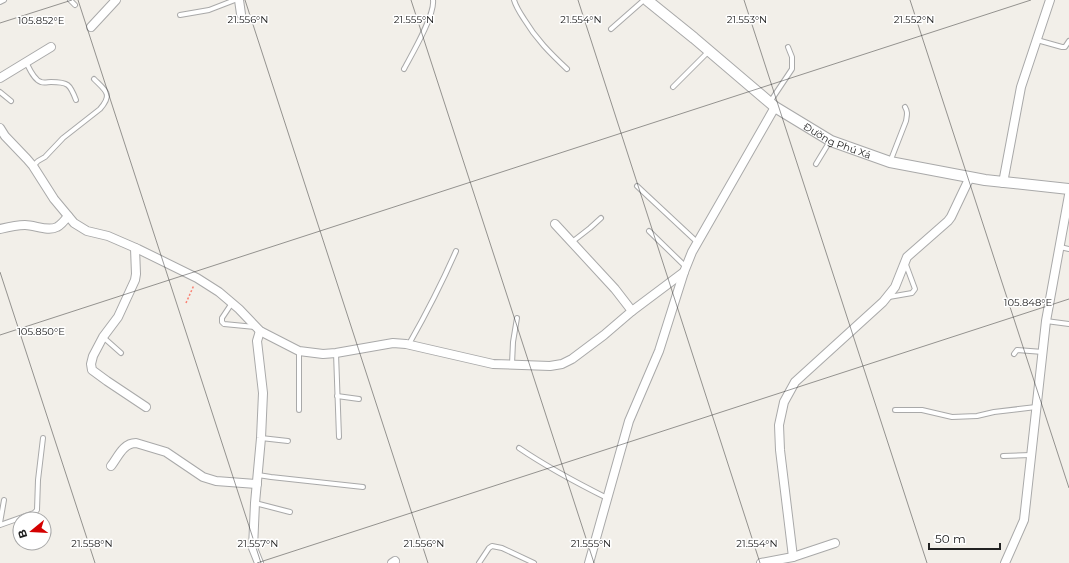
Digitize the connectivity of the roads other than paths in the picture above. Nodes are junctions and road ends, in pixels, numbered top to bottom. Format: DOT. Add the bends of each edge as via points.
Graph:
graph roads {
  1 [pos="4,0"];
  2 [pos="70,0"];
  3 [pos="116,0"];
  4 [pos="235,0"];
  5 [pos="239,0"];
  6 [pos="433,0"];
  7 [pos="514,0"];
  8 [pos="644,0"];
  9 [pos="647,0"];
  10 [pos="1050,0"];
  11 [pos="0,2"];
  12 [pos="75,5"];
  13 [pos="240,14"];
  14 [pos="180,15"];
  15 [pos="91,27"];
  16 [pos="611,29"];
  17 [pos="1037,40"];
  18 [pos="1069,41"];
  19 [pos="51,47"];
  20 [pos="788,47"];
  21 [pos="709,51"];
  22 [pos="26,62"];
  23 [pos="404,69"];
  24 [pos="567,69"];
  25 [pos="0,78"];
  26 [pos="94,79"];
  27 [pos="673,87"];
  28 [pos="0,92"];
  29 [pos="76,100"];
  30 [pos="11,101"];
  31 [pos="772,105"];
  32 [pos="905,107"];
  33 [pos="0,128"];
  34 [pos="831,141"];
  35 [pos="890,162"];
  36 [pos="816,164"];
  37 [pos="33,166"];
  38 [pos="970,176"];
  39 [pos="1003,182"];
  40 [pos="637,186"];
  41 [pos="1069,189"];
  42 [pos="1069,195"];
  43 [pos="68,216"];
  44 [pos="602,218"];
  45 [pos="555,224"];
  46 [pos="0,229"];
  47 [pos="649,230"];
  48 [pos="572,242"];
  49 [pos="697,242"];
  50 [pos="1060,247"];
  51 [pos="135,248"];
  52 [pos="1069,249"];
  53 [pos="456,251"];
  54 [pos="905,262"];
  55 [pos="685,270"];
  56 [pos="886,297"];
  57 [pos="232,303"];
  58 [pos="632,311"];
  59 [pos="517,318"];
  60 [pos="1046,321"];
  61 [pos="1069,324"];
  62 [pos="258,329"];
  63 [pos="103,337"];
  64 [pos="410,344"];
  65 [pos="299,351"];
  66 [pos="1043,352"];
  67 [pos="121,353"];
  68 [pos="336,353"];
  69 [pos="1014,354"];
  70 [pos="512,365"];
  71 [pos="337,396"];
  72 [pos="359,399"];
  73 [pos="146,407"];
  74 [pos="1037,407"];
  75 [pos="299,410"];
  76 [pos="894,410"];
  77 [pos="339,437"];
  78 [pos="43,438"];
  79 [pos="262,438"];
  80 [pos="288,441"];
  81 [pos="519,448"];
  82 [pos="1031,455"];
  83 [pos="1003,456"];
  84 [pos="111,466"];
  85 [pos="258,475"];
  86 [pos="257,484"];
  87 [pos="362,487"];
  88 [pos="607,498"];
  89 [pos="4,500"];
  90 [pos="255,503"];
  91 [pos="290,512"];
  92 [pos="0,524"];
  93 [pos="836,543"];
  94 [pos="792,559"];
  95 [pos="259,563"];
  96 [pos="479,563"];
  97 [pos="534,563"];
  98 [pos="589,563"];
  99 [pos="761,563"];
  100 [pos="1005,563"];
  1 -- 11 [label="lane"];
  2 -- 12 [label="lane"];
  3 -- 15 [label="street"];
  4 -- 14 [label="lane" via="209,10"];
  5 -- 13 [label="street"];
  6 -- 23 [label="lane" via="433,9 427,24"];
  7 -- 24 [label="lane" via="533,34"];
  8 -- 16 [label="lane"];
  9 -- 21 [label="street, Đường Phú Xá"];
  10 -- 17 [label="street"];
  17 -- 18 [label="lane" via="1062,47"];
  17 -- 39 [label="street" via="1021,87"];
  19 -- 22 [label="street"];
  20 -- 31 [label="lane" via="792,57 792,69"];
  21 -- 27 [label="lane"];
  21 -- 31 [label="street, Đường Phú Xá"];
  22 -- 25 [label="street"];
  22 -- 29 [label="lane" via="36,79 41,82 63,82 69,86"];
  26 -- 37 [label="lane" via="106,91 104,104"];
  28 -- 30 [label="lane"];
  31 -- 34 [label="street, Đường Phú Xá"];
  31 -- 49 [label="street"];
  32 -- 35 [label="lane" via="906,121"];
  33 -- 37 [label="street"];
  34 -- 35 [label="street, Đường Phú Xá"];
  34 -- 36 [label="lane"];
  35 -- 38 [label="street, Đường Phú Xá"];
  37 -- 43 [label="street"];
  38 -- 39 [label="street, Đường Phú Xá"];
  38 -- 54 [label="street" via="948,221 910,253"];
  39 -- 41 [label="street, Đường Phú Xá"];
  40 -- 49 [label="lane"];
  42 -- 50 [label="street"];
  43 -- 46 [label="street" via="56,228 51,229 21,225"];
  43 -- 51 [label="street" via="87,231 108,236"];
  44 -- 48 [label="lane"];
  45 -- 48 [label="street"];
  47 -- 55 [label="lane"];
  48 -- 58 [label="street"];
  49 -- 55 [label="street"];
  50 -- 52 [label="lane"];
  50 -- 60 [label="street"];
  51 -- 57 [label="street" via="197,278"];
  51 -- 63 [label="street" via="135,280 118,317"];
  53 -- 64 [label="lane"];
  54 -- 56 [label="street" via="894,287"];
  54 -- 56 [label="lane" via="916,288 912,293"];
  55 -- 58 [label="street"];
  55 -- 88 [label="street" via="659,351 629,421"];
  56 -- 94 [label="street" via="795,382 784,402 779,425 780,450"];
  57 -- 62 [label="street"];
  57 -- 62 [label="lane" via="222,318 224,324"];
  58 -- 70 [label="street" via="572,360 550,366"];
  59 -- 70 [label="lane"];
  60 -- 61 [label="lane"];
  60 -- 66 [label="street"];
  62 -- 65 [label="street"];
  62 -- 79 [label="street" via="263,393"];
  63 -- 67 [label="lane"];
  63 -- 73 [label="street" via="92,356 92,370"];
  64 -- 68 [label="street" via="393,343"];
  64 -- 70 [label="street" via="493,364"];
  65 -- 68 [label="street"];
  65 -- 75 [label="lane"];
  66 -- 69 [label="lane" via="1017,350"];
  66 -- 74 [label="street"];
  68 -- 71 [label="lane"];
  71 -- 72 [label="lane"];
  71 -- 77 [label="lane"];
  74 -- 76 [label="lane" via="952,417 922,410"];
  74 -- 82 [label="street"];
  78 -- 92 [label="lane" via="37,510"];
  79 -- 80 [label="lane"];
  79 -- 85 [label="street"];
  81 -- 88 [label="lane" via="574,482"];
  82 -- 83 [label="lane"];
  82 -- 100 [label="street" via="1024,520"];
  84 -- 86 [label="street" via="125,446 136,443 166,452 203,477 216,481"];
  85 -- 86 [label="street"];
  85 -- 87 [label="lane"];
  86 -- 90 [label="street"];
  88 -- 98 [label="street"];
  89 -- 92 [label="lane"];
  90 -- 91 [label="lane"];
  90 -- 95 [label="street" via="253,548"];
  93 -- 94 [label="street"];
  94 -- 99 [label="street"];
  96 -- 97 [label="lane" via="492,546"];
}
